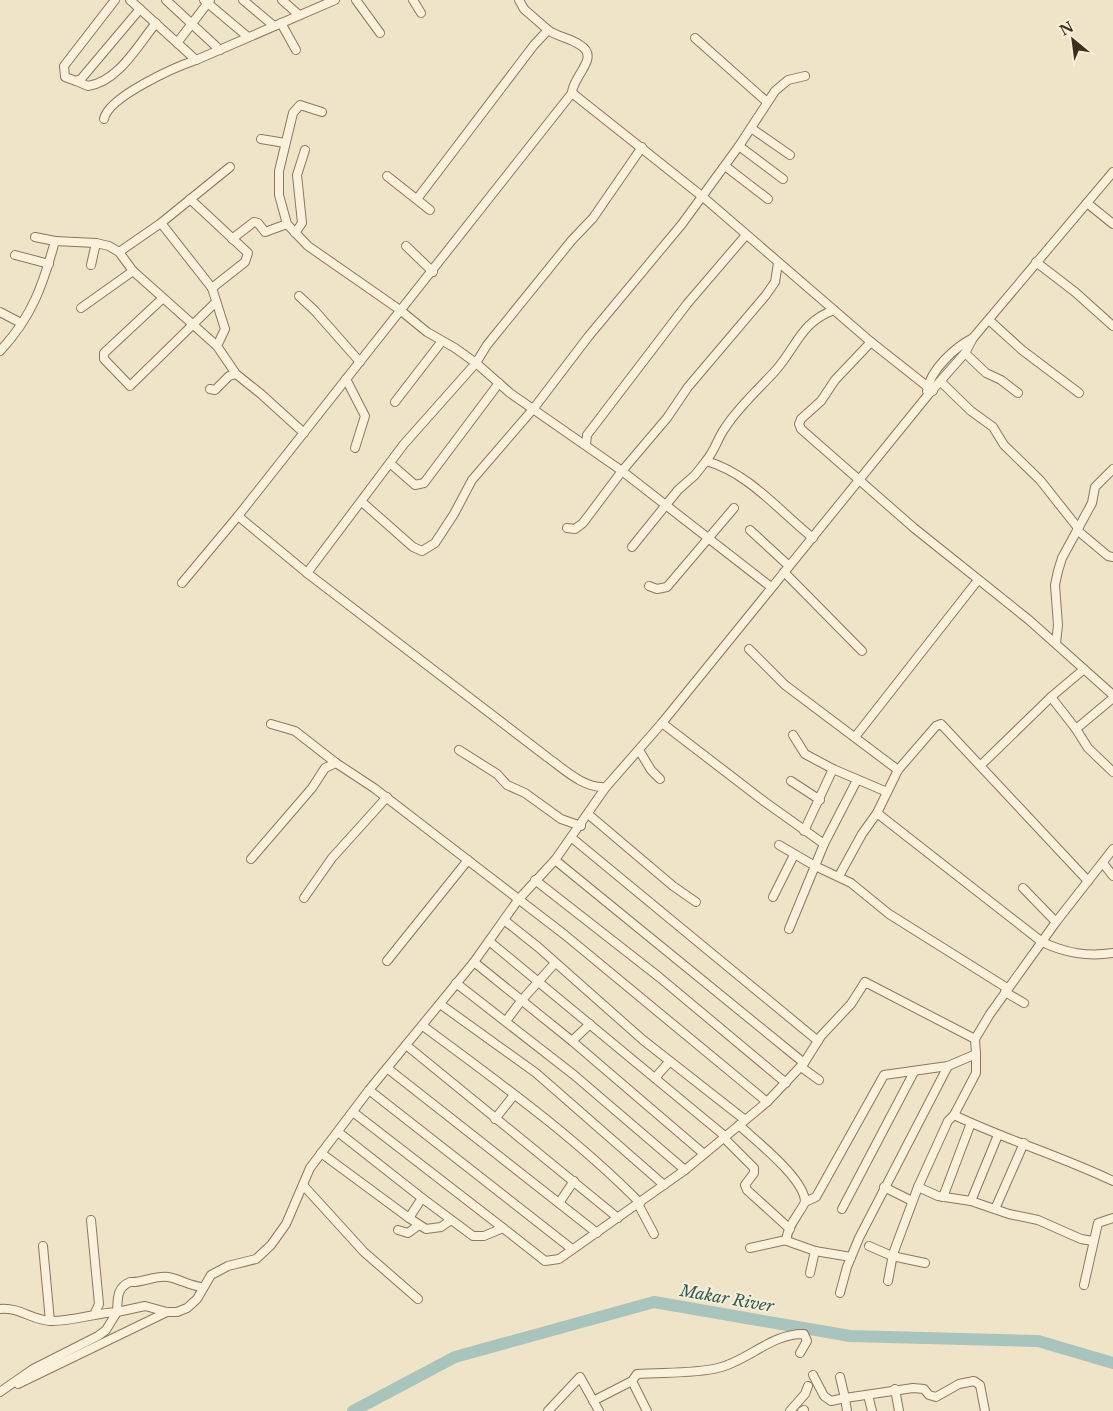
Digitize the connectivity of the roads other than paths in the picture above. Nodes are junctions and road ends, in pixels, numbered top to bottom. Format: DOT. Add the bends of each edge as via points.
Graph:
graph roads {
  1 [pos="115,0"];
  2 [pos="166,0"];
  3 [pos="244,0"];
  4 [pos="282,0"];
  5 [pos="334,0"];
  6 [pos="356,0"];
  7 [pos="413,0"];
  8 [pos="519,0"];
  9 [pos="207,1"];
  10 [pos="136,3"];
  11 [pos="320,3"];
  12 [pos="421,13"];
  13 [pos="298,14"];
  14 [pos="193,22"];
  15 [pos="156,24"];
  16 [pos="277,24"];
  17 [pos="548,30"];
  18 [pos="380,33"];
  19 [pos="248,37"];
  20 [pos="695,38"];
  21 [pos="177,43"];
  22 [pos="220,50"];
  23 [pos="296,50"];
  24 [pos="196,60"];
  25 [pos="805,76"];
  26 [pos="76,81"];
  27 [pos="572,93"];
  28 [pos="767,102"];
  29 [pos="322,112"];
  30 [pos="104,119"];
  31 [pos="751,128"];
  32 [pos="261,139"];
  33 [pos="285,143"];
  34 [pos="739,146"];
  35 [pos="642,147"];
  36 [pos="305,150"];
  37 [pos="790,154"];
  38 [pos="725,166"];
  39 [pos="230,167"];
  40 [pos="1113,172"];
  41 [pos="387,176"];
  42 [pos="783,179"];
  43 [pos="702,197"];
  44 [pos="190,199"];
  45 [pos="417,199"];
  46 [pos="768,199"];
  47 [pos="1087,203"];
  48 [pos="430,210"];
  49 [pos="161,223"];
  50 [pos="287,224"];
  51 [pos="1113,224"];
  52 [pos="295,233"];
  53 [pos="746,235"];
  54 [pos="35,237"];
  55 [pos="232,239"];
  56 [pos="55,241"];
  57 [pos="96,243"];
  58 [pos="406,246"];
  59 [pos="119,252"];
  60 [pos="15,255"];
  61 [pos="1036,262"];
  62 [pos="778,263"];
  63 [pos="49,264"];
  64 [pos="91,265"];
  65 [pos="134,271"];
  66 [pos="433,272"];
  67 [pos="212,288"];
  68 [pos="299,296"];
  69 [pos="163,298"];
  70 [pos="216,302"];
  71 [pos="81,308"];
  72 [pos="400,310"];
  73 [pos="834,310"];
  74 [pos="0,312"];
  75 [pos="988,320"];
  76 [pos="21,323"];
  77 [pos="193,323"];
  78 [pos="1113,326"];
  79 [pos="973,338"];
  80 [pos="442,341"];
  81 [pos="871,342"];
  82 [pos="216,346"];
  83 [pos="0,351"];
  84 [pos="965,353"];
  85 [pos="360,362"];
  86 [pos="476,363"];
  87 [pos="236,374"];
  88 [pos="346,379"];
  89 [pos="941,382"];
  90 [pos="499,383"];
  91 [pos="210,389"];
  92 [pos="930,391"];
  93 [pos="1018,393"];
  94 [pos="1080,394"];
  95 [pos="395,402"];
  96 [pos="534,405"];
  97 [pos="304,433"];
  98 [pos="587,435"];
  99 [pos="575,437"];
  100 [pos="586,444"];
  101 [pos="355,448"];
  102 [pos="706,461"];
  103 [pos="391,464"];
  104 [pos="1113,469"];
  105 [pos="622,471"];
  106 [pos="861,479"];
  107 [pos="362,502"];
  108 [pos="666,506"];
  109 [pos="734,508"];
  110 [pos="238,516"];
  111 [pos="567,528"];
  112 [pos="1078,529"];
  113 [pos="750,530"];
  114 [pos="813,538"];
  115 [pos="709,540"];
  116 [pos="632,547"];
  117 [pos="1113,557"];
  118 [pos="787,569"];
  119 [pos="307,573"];
  120 [pos="978,580"];
  121 [pos="182,583"];
  122 [pos="649,586"];
  123 [pos="771,587"];
  124 [pos="1056,643"];
  125 [pos="749,649"];
  126 [pos="862,651"];
  127 [pos="1084,670"];
  128 [pos="1113,696"];
  129 [pos="1051,697"];
  130 [pos="662,722"];
  131 [pos="271,724"];
  132 [pos="1076,729"];
  133 [pos="793,735"];
  134 [pos="855,737"];
  135 [pos="459,750"];
  136 [pos="639,750"];
  137 [pos="336,764"];
  138 [pos="981,764"];
  139 [pos="832,769"];
  140 [pos="898,770"];
  141 [pos="1113,772"];
  142 [pos="660,779"];
  143 [pos="857,780"];
  144 [pos="791,781"];
  145 [pos="598,792"];
  146 [pos="887,792"];
  147 [pos="386,797"];
  148 [pos="820,800"];
  149 [pos="877,813"];
  150 [pos="588,814"];
  151 [pos="581,826"];
  152 [pos="804,830"];
  153 [pos="572,838"];
  154 [pos="824,844"];
  155 [pos="779,845"];
  156 [pos="1113,849"];
  157 [pos="794,855"];
  158 [pos="251,859"];
  159 [pos="468,860"];
  160 [pos="555,860"];
  161 [pos="1103,863"];
  162 [pos="815,866"];
  163 [pos="839,876"];
  164 [pos="1113,876"];
  165 [pos="535,880"];
  166 [pos="1088,880"];
  167 [pos="1023,888"];
  168 [pos="773,897"];
  169 [pos="304,898"];
  170 [pos="518,900"];
  171 [pos="696,902"];
  172 [pos="504,920"];
  173 [pos="1056,922"];
  174 [pos="789,929"];
  175 [pos="489,941"];
  176 [pos="1042,942"];
  177 [pos="1113,953"];
  178 [pos="387,961"];
  179 [pos="474,962"];
  180 [pos="555,963"];
  181 [pos="539,982"];
  182 [pos="456,983"];
  183 [pos="1006,990"];
  184 [pos="521,1001"];
  185 [pos="1024,1003"];
  186 [pos="440,1004"];
  187 [pos="506,1021"];
  188 [pos="590,1024"];
  189 [pos="423,1026"];
  190 [pos="975,1039"];
  191 [pos="572,1041"];
  192 [pos="818,1041"];
  193 [pos="406,1045"];
  194 [pos="976,1054"];
  195 [pos="669,1062"];
  196 [pos="803,1065"];
  197 [pos="948,1066"];
  198 [pos="387,1068"];
  199 [pos="914,1072"];
  200 [pos="654,1078"];
  201 [pos="819,1080"];
  202 [pos="786,1083"];
  203 [pos="369,1090"];
  204 [pos="514,1094"];
  205 [pos="767,1102"];
  206 [pos="353,1112"];
  207 [pos="954,1115"];
  208 [pos="495,1119"];
  209 [pos="742,1122"];
  210 [pos="971,1123"];
  211 [pos="338,1132"];
  212 [pos="998,1135"];
  213 [pos="725,1137"];
  214 [pos="1024,1143"];
  215 [pos="321,1153"];
  216 [pos="704,1154"];
  217 [pos="685,1170"];
  218 [pos="574,1181"];
  219 [pos="1113,1181"];
  220 [pos="303,1185"];
  221 [pos="664,1185"];
  222 [pos="884,1187"];
  223 [pos="918,1187"];
  224 [pos="944,1197"];
  225 [pos="422,1198"];
  226 [pos="912,1201"];
  227 [pos="971,1201"];
  228 [pos="805,1202"];
  229 [pos="559,1203"];
  230 [pos="639,1204"];
  231 [pos="842,1209"];
  232 [pos="995,1209"];
  233 [pos="409,1218"];
  234 [pos="618,1218"];
  235 [pos="1113,1218"];
  236 [pos="91,1220"];
  237 [pos="448,1222"];
  238 [pos="419,1226"];
  239 [pos="503,1228"];
  240 [pos="790,1229"];
  241 [pos="398,1230"];
  242 [pos="597,1233"];
  243 [pos="654,1234"];
  244 [pos="786,1240"];
  245 [pos="1093,1241"];
  246 [pos="43,1246"];
  247 [pos="869,1246"];
  248 [pos="750,1248"];
  249 [pos="572,1249"];
  250 [pos="815,1251"];
  251 [pos="892,1256"];
  252 [pos="851,1257"];
  253 [pos="924,1263"];
  254 [pos="810,1273"];
  255 [pos="888,1281"];
  256 [pos="1084,1285"];
  257 [pos="202,1287"];
  258 [pos="840,1293"];
  259 [pos="418,1299"];
  260 [pos="0,1310"];
  261 [pos="117,1312"];
  262 [pos="168,1312"];
  263 [pos="94,1315"];
  264 [pos="50,1321"];
  265 [pos="800,1353"];
  266 [pos="812,1375"];
  267 [pos="840,1377"];
  268 [pos="632,1381"];
  269 [pos="808,1386"];
  270 [pos="895,1390"];
  271 [pos="0,1393"];
  272 [pos="868,1395"];
  273 [pos="845,1398"];
  274 [pos="593,1401"];
  275 [pos="548,1411"];
  276 [pos="599,1411"];
  277 [pos="648,1411"];
  278 [pos="790,1411"];
  279 [pos="847,1411"];
  280 [pos="872,1411"];
  281 [pos="900,1411"];
  282 [pos="985,1411"];
  1 -- 26 [label="street" via="64,66 65,77"];
  2 -- 14 [label="street"];
  3 -- 16 [label="street"];
  4 -- 13 [label="street"];
  5 -- 11 [label="street"];
  6 -- 18 [label="street"];
  7 -- 12 [label="street"];
  8 -- 17 [label="street" via="524,9"];
  9 -- 14 [label="street"];
  9 -- 19 [label="street"];
  10 -- 15 [label="street"];
  10 -- 26 [label="street" via="82,80"];
  11 -- 13 [label="street"];
  13 -- 16 [label="street"];
  14 -- 21 [label="street"];
  14 -- 22 [label="street"];
  15 -- 21 [label="street"];
  15 -- 26 [label="street" via="118,70 104,80 88,86"];
  16 -- 19 [label="street"];
  16 -- 23 [label="street"];
  17 -- 27 [label="street" via="580,45 588,54"];
  17 -- 45 [label="street"];
  19 -- 22 [label="street"];
  20 -- 28 [label="street"];
  21 -- 24 [label="street"];
  22 -- 24 [label="street"];
  24 -- 30 [label="street" via="171,69 141,86 108,108"];
  25 -- 28 [label="street" via="794,77 782,84"];
  27 -- 35 [label="street"];
  27 -- 66 [label="street"];
  28 -- 31 [label="street"];
  29 -- 33 [label="street" via="303,105 296,108"];
  31 -- 34 [label="street"];
  31 -- 37 [label="street"];
  32 -- 33 [label="street"];
  33 -- 50 [label="street" via="278,187"];
  34 -- 38 [label="street"];
  34 -- 42 [label="street"];
  35 -- 43 [label="street"];
  35 -- 86 [label="street" via="593,218 487,345"];
  36 -- 52 [label="street" via="298,175 302,223"];
  38 -- 43 [label="street"];
  38 -- 46 [label="street"];
  39 -- 44 [label="street"];
  40 -- 47 [label="street"];
  41 -- 45 [label="street"];
  43 -- 53 [label="street"];
  43 -- 96 [label="street"];
  44 -- 49 [label="street"];
  44 -- 55 [label="street"];
  45 -- 48 [label="street"];
  47 -- 51 [label="street"];
  47 -- 61 [label="street"];
  49 -- 59 [label="street"];
  49 -- 67 [label="street"];
  50 -- 52 [label="street"];
  50 -- 55 [label="street" via="265,232 254,222"];
  52 -- 72 [label="street" via="320,256"];
  53 -- 62 [label="street"];
  53 -- 98 [label="street" via="687,304"];
  54 -- 56 [label="street"];
  55 -- 67 [label="street" via="247,251 248,257"];
  56 -- 57 [label="street"];
  56 -- 63 [label="street"];
  57 -- 59 [label="street"];
  57 -- 64 [label="street"];
  58 -- 66 [label="street"];
  59 -- 65 [label="street"];
  60 -- 63 [label="street"];
  61 -- 75 [label="street"];
  61 -- 78 [label="street"];
  62 -- 73 [label="street"];
  62 -- 105 [label="street" via="775,282 766,296"];
  63 -- 76 [label="street" via="36,300"];
  65 -- 69 [label="street"];
  65 -- 71 [label="street"];
  66 -- 72 [label="street"];
  67 -- 70 [label="street"];
  68 -- 85 [label="street"];
  69 -- 77 [label="street"];
  69 -- 77 [label="street" via="104,353 104,359 130,386"];
  70 -- 77 [label="street"];
  70 -- 82 [label="street" via="225,329"];
  72 -- 80 [label="street"];
  72 -- 85 [label="street"];
  73 -- 81 [label="street"];
  73 -- 102 [label="street" via="808,326 779,366 728,423"];
  74 -- 76 [label="street"];
  75 -- 79 [label="street"];
  75 -- 94 [label="street"];
  76 -- 83 [label="street"];
  77 -- 82 [label="street"];
  79 -- 84 [label="street"];
  79 -- 92 [label="street" via="946,360"];
  80 -- 86 [label="street"];
  80 -- 95 [label="street"];
  81 -- 92 [label="street"];
  81 -- 106 [label="street" via="835,380 821,402 798,424"];
  82 -- 87 [label="street"];
  84 -- 89 [label="street"];
  84 -- 93 [label="street" via="986,373"];
  85 -- 88 [label="street"];
  86 -- 90 [label="street"];
  86 -- 103 [label="street" via="404,444"];
  87 -- 91 [label="street" via="229,376 215,390"];
  87 -- 97 [label="street"];
  88 -- 97 [label="street"];
  88 -- 101 [label="street" via="365,416"];
  89 -- 92 [label="street"];
  89 -- 112 [label="street" via="993,427 1004,445 1040,480"];
  90 -- 96 [label="street"];
  90 -- 103 [label="street" via="424,483 415,485"];
  92 -- 106 [label="street"];
  96 -- 99 [label="street"];
  96 -- 107 [label="street" via="472,480 454,514 430,548 422,551 413,547"];
  97 -- 110 [label="street"];
  98 -- 99 [label="street"];
  98 -- 100 [label="street"];
  99 -- 100 [label="street"];
  100 -- 105 [label="street"];
  102 -- 108 [label="street"];
  102 -- 114 [label="street" via="745,479"];
  103 -- 107 [label="street"];
  104 -- 112 [label="street" via="1094,487 1093,500"];
  105 -- 108 [label="street"];
  105 -- 111 [label="street" via="582,523 575,529"];
  106 -- 114 [label="street"];
  106 -- 120 [label="street"];
  107 -- 119 [label="street"];
  108 -- 115 [label="street"];
  108 -- 116 [label="street"];
  109 -- 115 [label="street"];
  110 -- 119 [label="street"];
  110 -- 121 [label="street"];
  112 -- 117 [label="street"];
  112 -- 124 [label="street" via="1062,558 1055,585"];
  113 -- 118 [label="street"];
  114 -- 118 [label="street"];
  115 -- 122 [label="street" via="667,587 657,589"];
  115 -- 123 [label="street"];
  118 -- 123 [label="street"];
  118 -- 126 [label="street"];
  119 -- 145 [label="street" via="547,757"];
  120 -- 124 [label="street"];
  120 -- 134 [label="street"];
  123 -- 130 [label="street"];
  124 -- 127 [label="street"];
  125 -- 134 [label="street" via="785,684"];
  127 -- 128 [label="street"];
  127 -- 129 [label="street"];
  128 -- 132 [label="street"];
  129 -- 132 [label="street"];
  129 -- 138 [label="street"];
  130 -- 136 [label="street"];
  130 -- 152 [label="street"];
  131 -- 137 [label="street" via="295,732"];
  132 -- 141 [label="street" via="1088,748"];
  133 -- 139 [label="street" via="805,754"];
  134 -- 140 [label="street"];
  135 -- 151 [label="street" via="561,819"];
  136 -- 142 [label="street"];
  136 -- 145 [label="street"];
  137 -- 147 [label="street"];
  137 -- 158 [label="street" via="323,771"];
  138 -- 140 [label="street" via="941,724"];
  138 -- 166 [label="street"];
  139 -- 143 [label="street"];
  139 -- 148 [label="street"];
  140 -- 146 [label="street"];
  143 -- 146 [label="street"];
  143 -- 154 [label="street"];
  144 -- 148 [label="street"];
  145 -- 150 [label="street"];
  146 -- 149 [label="street"];
  147 -- 159 [label="street"];
  147 -- 169 [label="street" via="332,858"];
  148 -- 152 [label="street"];
  149 -- 163 [label="street"];
  149 -- 176 [label="street"];
  150 -- 151 [label="street"];
  150 -- 171 [label="street" via="672,886"];
  151 -- 153 [label="street"];
  152 -- 154 [label="street"];
  153 -- 160 [label="street"];
  153 -- 192 [label="street"];
  154 -- 162 [label="street"];
  155 -- 157 [label="street"];
  156 -- 161 [label="street"];
  157 -- 162 [label="street"];
  157 -- 168 [label="street"];
  159 -- 170 [label="street"];
  159 -- 178 [label="street"];
  160 -- 165 [label="street"];
  160 -- 196 [label="street"];
  161 -- 164 [label="street"];
  161 -- 166 [label="street"];
  162 -- 163 [label="street"];
  162 -- 174 [label="street"];
  163 -- 183 [label="street" via="888,914"];
  165 -- 170 [label="street"];
  165 -- 202 [label="street" via="659,977"];
  166 -- 173 [label="street"];
  167 -- 173 [label="street"];
  170 -- 172 [label="street"];
  170 -- 205 [label="street"];
  172 -- 175 [label="street"];
  172 -- 180 [label="street"];
  173 -- 176 [label="street"];
  175 -- 179 [label="street"];
  175 -- 181 [label="street"];
  176 -- 177 [label="street" via="1081,955"];
  176 -- 183 [label="street"];
  179 -- 182 [label="street"];
  179 -- 184 [label="street"];
  180 -- 181 [label="street"];
  180 -- 195 [label="street"];
  181 -- 184 [label="street"];
  181 -- 188 [label="street"];
  182 -- 186 [label="street"];
  182 -- 187 [label="street"];
  183 -- 185 [label="street"];
  183 -- 190 [label="street"];
  184 -- 187 [label="street"];
  184 -- 191 [label="street"];
  186 -- 189 [label="street"];
  186 -- 221 [label="street" via="543,1079"];
  187 -- 217 [label="street"];
  188 -- 191 [label="street"];
  188 -- 200 [label="street"];
  189 -- 193 [label="street"];
  189 -- 204 [label="street"];
  190 -- 192 [label="street" via="866,982"];
  190 -- 194 [label="street"];
  191 -- 216 [label="street"];
  192 -- 196 [label="street"];
  193 -- 198 [label="street"];
  193 -- 208 [label="street"];
  194 -- 197 [label="street"];
  194 -- 207 [label="street" via="976,1073"];
  195 -- 200 [label="street"];
  195 -- 209 [label="street"];
  196 -- 201 [label="street"];
  196 -- 202 [label="street"];
  197 -- 199 [label="street"];
  197 -- 222 [label="street"];
  198 -- 203 [label="street"];
  198 -- 229 [label="street"];
  199 -- 228 [label="street" via="882,1077 816,1197"];
  199 -- 231 [label="street"];
  200 -- 213 [label="street"];
  202 -- 205 [label="street"];
  203 -- 206 [label="street"];
  203 -- 249 [label="street"];
  204 -- 208 [label="street"];
  204 -- 230 [label="street" via="600,1163"];
  205 -- 209 [label="street"];
  206 -- 211 [label="street"];
  206 -- 239 [label="street"];
  207 -- 210 [label="street"];
  207 -- 223 [label="street" via="948,1120"];
  208 -- 218 [label="street"];
  209 -- 213 [label="street"];
  209 -- 228 [label="street" via="792,1177 804,1194"];
  210 -- 212 [label="street"];
  210 -- 224 [label="street"];
  211 -- 215 [label="street"];
  211 -- 225 [label="street"];
  212 -- 214 [label="street"];
  212 -- 227 [label="street"];
  213 -- 216 [label="street"];
  213 -- 240 [label="street" via="754,1168 746,1183 747,1190"];
  214 -- 219 [label="street"];
  214 -- 232 [label="street"];
  215 -- 220 [label="street"];
  215 -- 233 [label="street"];
  216 -- 217 [label="street"];
  217 -- 221 [label="street"];
  218 -- 229 [label="street"];
  218 -- 234 [label="street"];
  220 -- 257 [label="street" via="286,1224 256,1259 228,1266 211,1275"];
  220 -- 259 [label="street" via="364,1252"];
  221 -- 230 [label="street"];
  222 -- 226 [label="street"];
  222 -- 252 [label="street"];
  223 -- 224 [label="street"];
  223 -- 226 [label="street"];
  224 -- 227 [label="street"];
  225 -- 233 [label="street"];
  225 -- 237 [label="street"];
  226 -- 251 [label="street"];
  227 -- 232 [label="street"];
  228 -- 240 [label="street"];
  229 -- 242 [label="street"];
  230 -- 234 [label="street"];
  230 -- 243 [label="street"];
  232 -- 245 [label="street" via="1038,1220"];
  233 -- 238 [label="street"];
  234 -- 242 [label="street"];
  235 -- 245 [label="street" via="1098,1223"];
  236 -- 263 [label="street" via="99,1304"];
  237 -- 238 [label="street" via="433,1230"];
  237 -- 239 [label="street" via="473,1236 484,1236"];
  238 -- 241 [label="street" via="408,1233"];
  239 -- 249 [label="street" via="545,1261 560,1259"];
  240 -- 244 [label="street"];
  242 -- 249 [label="street"];
  244 -- 248 [label="street"];
  244 -- 250 [label="street"];
  245 -- 256 [label="street"];
  246 -- 264 [label="street"];
  247 -- 251 [label="street"];
  250 -- 252 [label="street"];
  250 -- 254 [label="street"];
  251 -- 253 [label="street"];
  251 -- 255 [label="street"];
  252 -- 258 [label="street"];
  257 -- 261 [label="street" via="169,1277 130,1282 124,1284 117,1295"];
  257 -- 262 [label="street" via="197,1299 187,1308"];
  260 -- 264 [label="street" via="17,1309"];
  261 -- 262 [label="street" via="145,1306"];
  261 -- 263 [label="street"];
  261 -- 271 [label="street" via="106,1330 98,1336 53,1358"];
  262 -- 271 [label="street"];
  263 -- 264 [label="street"];
  265 -- 268 [label="street" via="807,1340 804,1334 779,1339 716,1369 637,1374"];
  266 -- 273 [label="street" via="828,1399"];
  267 -- 273 [label="street"];
  268 -- 274 [label="street"];
  268 -- 277 [label="street"];
  269 -- 278 [label="street"];
  270 -- 272 [label="street"];
  270 -- 281 [label="street"];
  270 -- 282 [label="street" via="921,1389 936,1397 959,1384 978,1382"];
  272 -- 273 [label="street"];
  272 -- 280 [label="street"];
  273 -- 279 [label="street"];
  274 -- 275 [label="street" via="580,1377"];
  274 -- 276 [label="street"];
}
